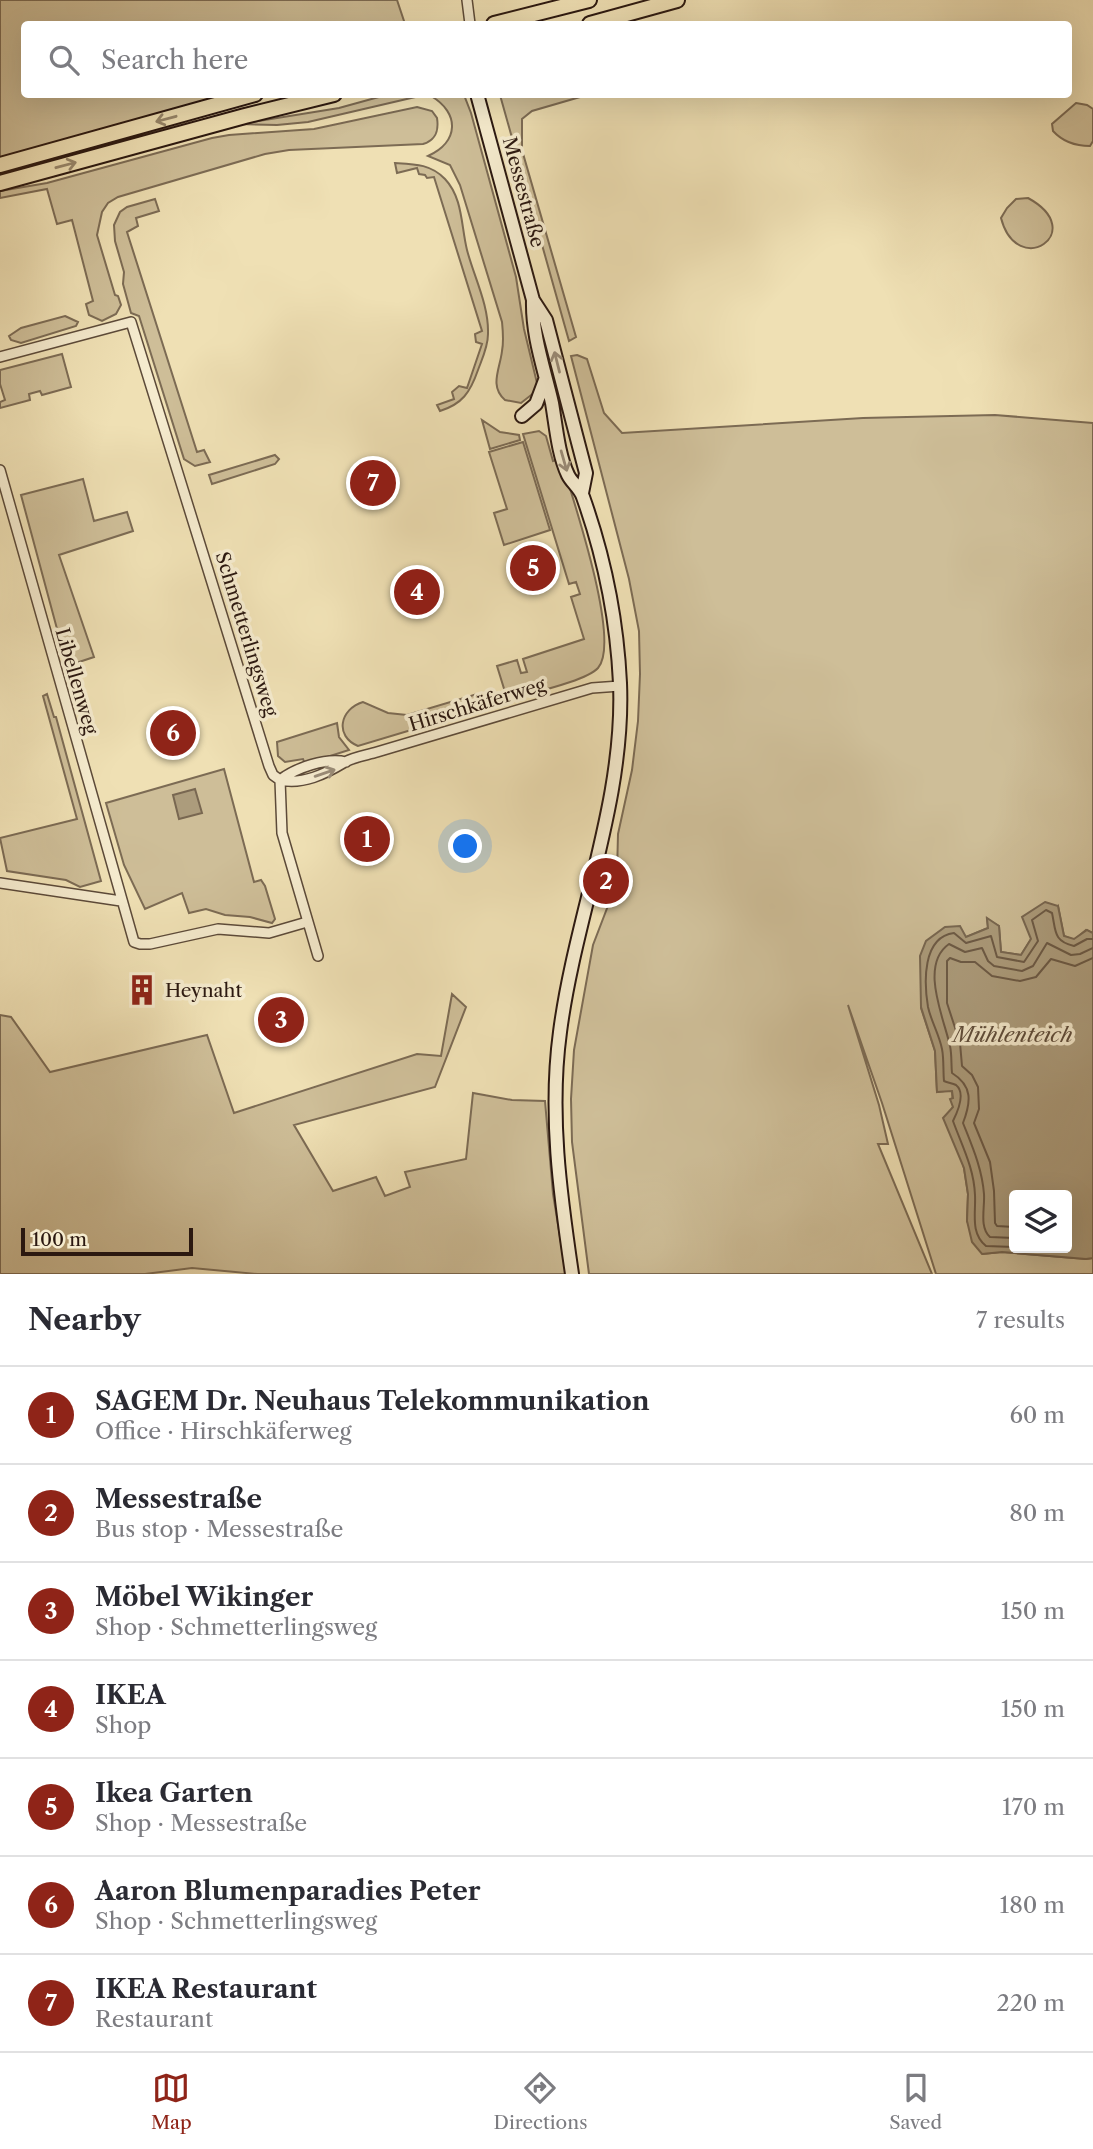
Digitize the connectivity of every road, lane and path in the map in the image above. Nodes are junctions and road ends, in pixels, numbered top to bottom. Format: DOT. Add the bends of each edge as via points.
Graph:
graph roads {
  1 [pos="467,0"];
  2 [pos="589,0"];
  3 [pos="677,0"];
  4 [pos="470,21"];
  5 [pos="506,21"];
  6 [pos="601,21"];
  7 [pos="241,98"];
  8 [pos="318,98"];
  9 [pos="478,98"];
  10 [pos="0,165"];
  11 [pos="0,183"];
  12 [pos="533,300"];
  13 [pos="0,357"];
  14 [pos="546,376"];
  15 [pos="522,416"];
  16 [pos="0,470"];
  17 [pos="582,494"];
  18 [pos="620,686"];
  19 [pos="280,780"];
  20 [pos="0,883"];
  21 [pos="121,901"];
  22 [pos="307,922"];
  23 [pos="318,956"];
  24 [pos="572,1274"];
  1 -- 4 [label="street"];
  2 -- 5 [label="main road"];
  3 -- 6 [label="main road"];
  7 -- 10 [label="main road, one-way"];
  11 -- 8 [label="main road, one-way"];
  9 -- 12 [label="main road, Messestraße"];
  12 -- 14 [label="main road, Messestraße" via="532,324"];
  17 -- 12 [label="main road, Messestraße, one-way" via="586,473 582,457 546,320"];
  13 -- 19 [label="street, Schmetterlingsweg" via="131,322 269,766"];
  14 -- 15 [label="main road" via="536,404"];
  14 -- 17 [label="main road, Messestraße, one-way" via="569,476"];
  16 -- 21 [label="street, Libellenweg"];
  17 -- 18 [label="main road, Messestraße" via="612,604"];
  18 -- 19 [label="street, Hirschkäferweg" via="592,688 345,762 335,759"];
  18 -- 24 [label="main road, Messestraße" via="613,776 568,983 557,1065 556,1146"];
  19 -- 22 [label="street, Schmetterlingsweg" via="282,834"];
  20 -- 21 [label="street"];
  21 -- 22 [label="street, Libellenweg" via="131,936 140,944 218,929 269,933"];
  22 -- 23 [label="street, Schmetterlingsweg"];
}
